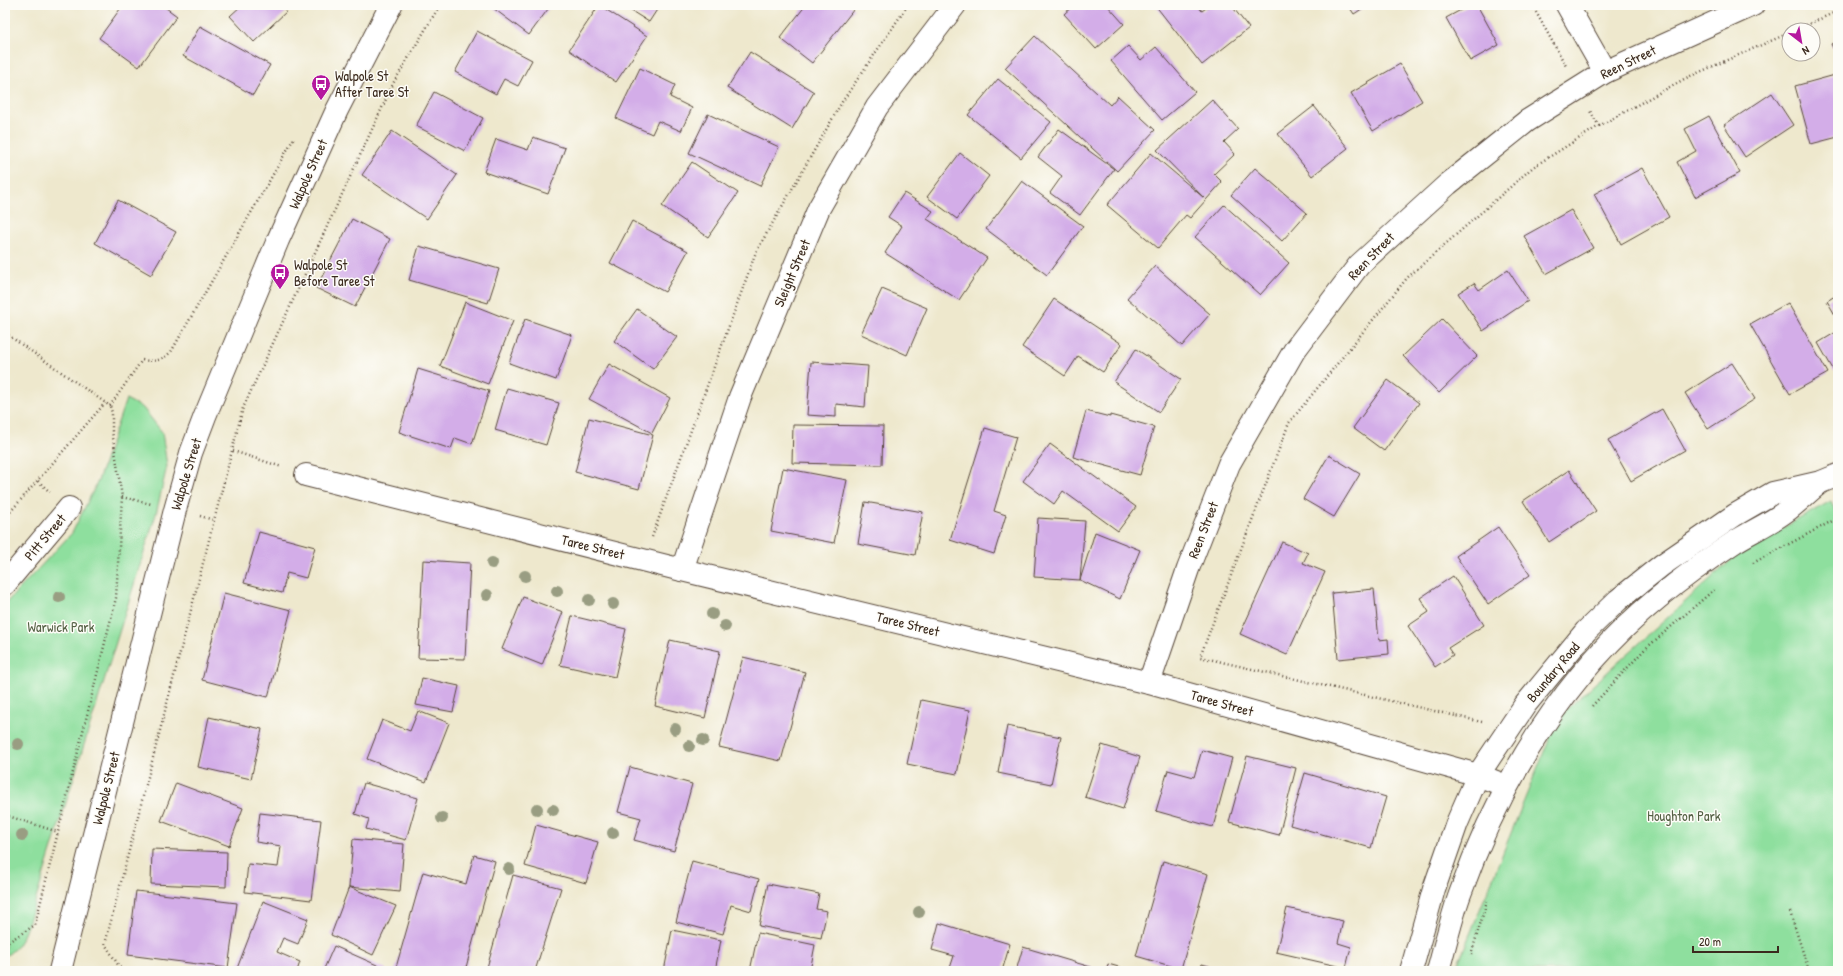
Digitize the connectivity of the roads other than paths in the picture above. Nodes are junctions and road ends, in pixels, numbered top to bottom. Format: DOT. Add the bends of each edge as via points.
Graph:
graph roads {
  1 [pos="391,5"];
  2 [pos="955,5"];
  3 [pos="1567,5"];
  4 [pos="1753,5"];
  5 [pos="1605,72"];
  6 [pos="306,475"];
  7 [pos="1829,479"];
  8 [pos="69,508"];
  9 [pos="682,570"];
  10 [pos="5,584"];
  11 [pos="1150,683"];
  12 [pos="1478,775"];
  13 [pos="1506,786"];
  14 [pos="60,971"];
  15 [pos="1411,971"];
  16 [pos="1438,971"];
  1 -- 14 [label="street, Walpole Street" via="337,110 278,240 191,453"];
  2 -- 9 [label="street, Sleight Street" via="877,107 819,208 740,397"];
  3 -- 5 [label="street"];
  4 -- 5 [label="street, Reen Street"];
  5 -- 11 [label="street, Reen Street" via="1527,121 1448,184 1359,265 1294,351 1229,464 1188,569"];
  6 -- 9 [label="street, Taree Street"];
  7 -- 12 [label="street, Boundary Road" via="1773,493 1698,538 1629,591 1586,631 1525,705"];
  7 -- 13 [label="street, Boundary Road" via="1784,513 1694,569 1610,641 1564,697 1528,748"];
  8 -- 10 [label="street, Pitt Street"];
  9 -- 11 [label="street, Taree Street"];
  11 -- 12 [label="street, Taree Street"];
  12 -- 13 [label="street, Taree Street"];
  12 -- 15 [label="street, Boundary Road" via="1457,822 1434,889"];
  13 -- 16 [label="street, Boundary Road" via="1486,828 1460,895"];
}
